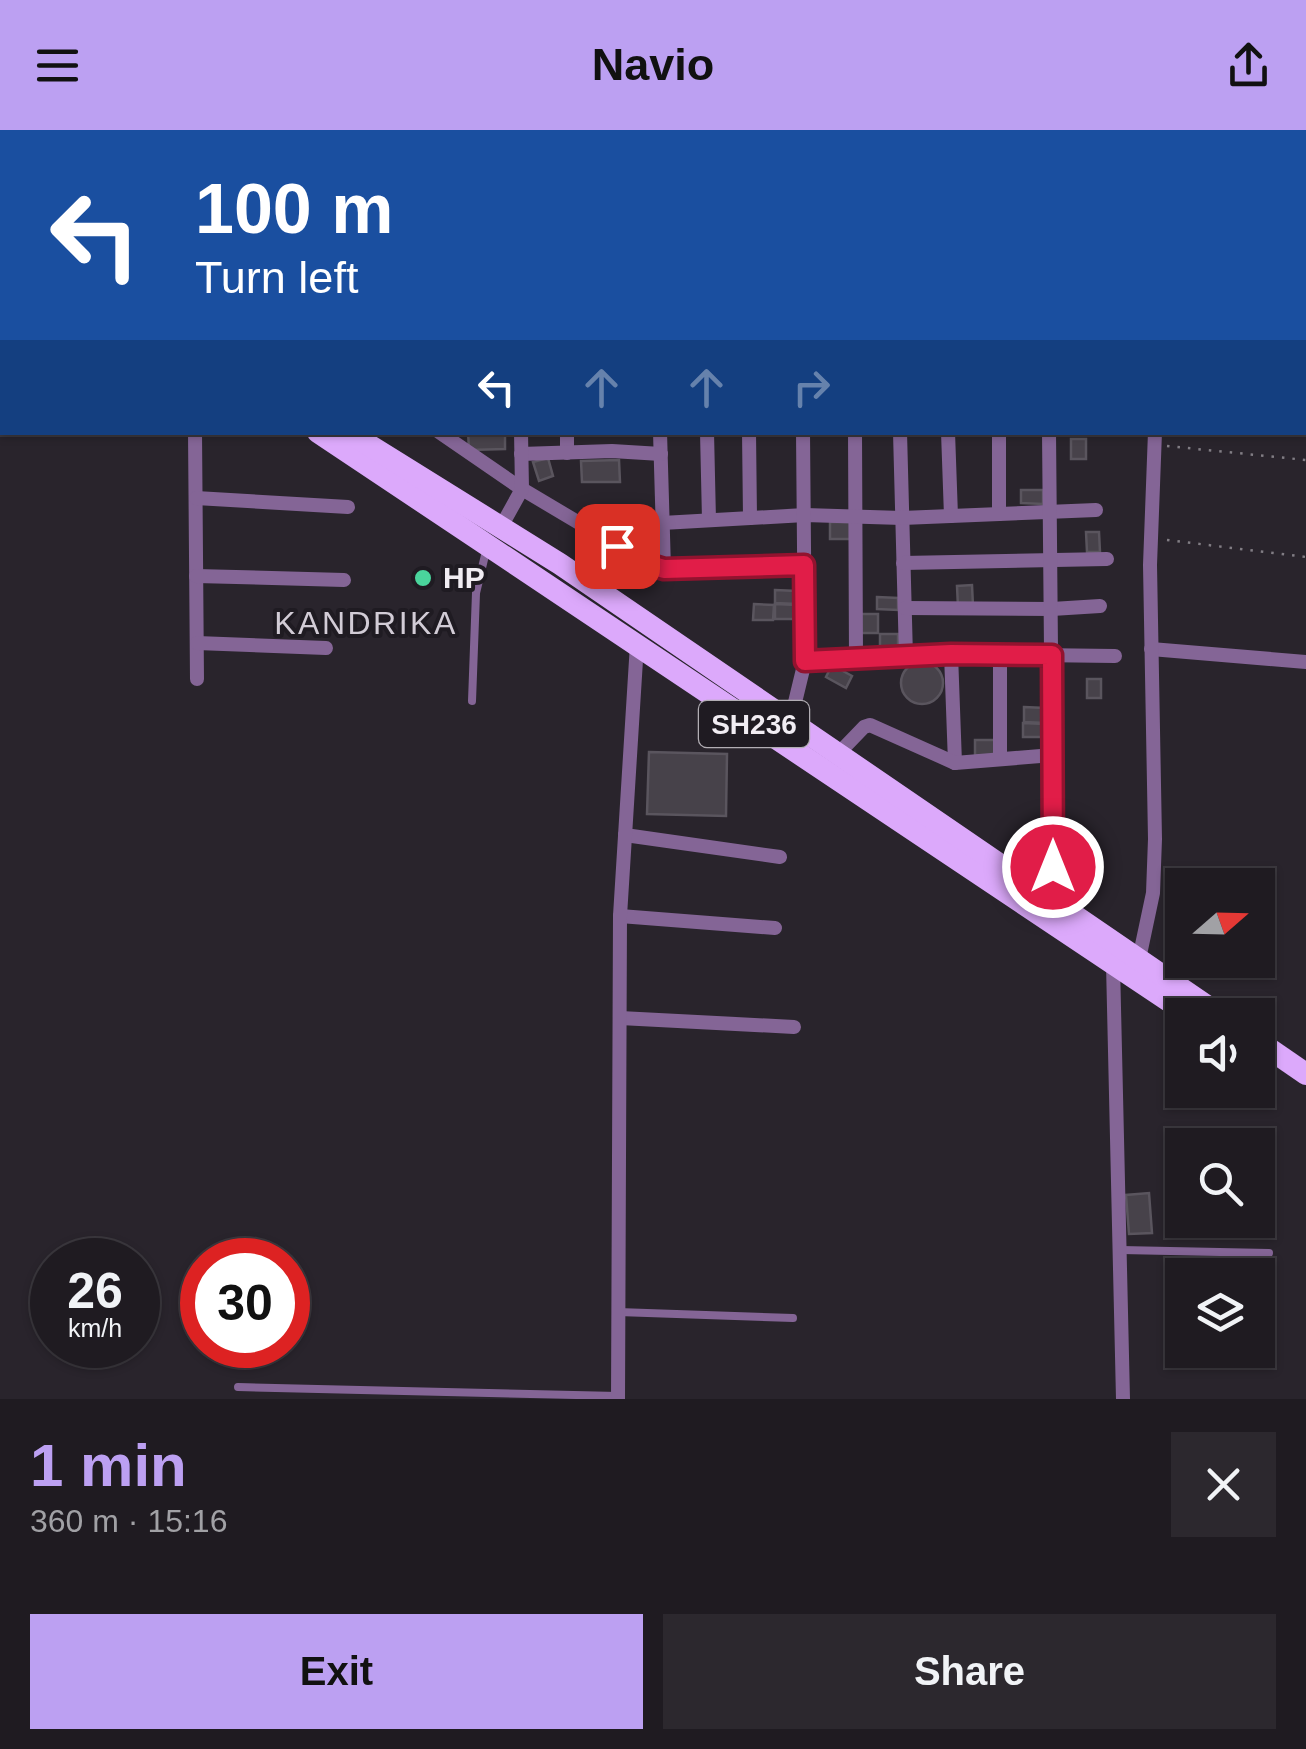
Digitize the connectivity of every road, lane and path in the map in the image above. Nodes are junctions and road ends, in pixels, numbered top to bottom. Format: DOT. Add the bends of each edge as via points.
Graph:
graph roads {
  1 [pos="195,435"];
  2 [pos="324,435"];
  3 [pos="353,435"];
  4 [pos="443,435"];
  5 [pos="464,435"];
  6 [pos="521,435"];
  7 [pos="567,435"];
  8 [pos="612,435"];
  9 [pos="660,435"];
  10 [pos="707,435"];
  11 [pos="749,435"];
  12 [pos="803,435"];
  13 [pos="854,435"];
  14 [pos="900,435"];
  15 [pos="948,435"];
  16 [pos="999,435"];
  17 [pos="1049,435"];
  18 [pos="1155,438"];
  19 [pos="464,449"];
  20 [pos="612,451"];
  21 [pos="567,453"];
  22 [pos="521,454"];
  23 [pos="661,454"];
  24 [pos="1306,460"];
  25 [pos="519,494"];
  26 [pos="196,498"];
  27 [pos="348,508"];
  28 [pos="1096,510"];
  29 [pos="1050,512"];
  30 [pos="999,514"];
  31 [pos="805,516"];
  32 [pos="952,516"];
  33 [pos="750,518"];
  34 [pos="854,518"];
  35 [pos="902,518"];
  36 [pos="709,520"];
  37 [pos="662,522"];
  38 [pos="498,530"];
  39 [pos="1151,538"];
  40 [pos="1306,557"];
  41 [pos="1051,559"];
  42 [pos="1107,559"];
  43 [pos="904,562"];
  44 [pos="804,565"];
  45 [pos="664,569"];
  46 [pos="196,576"];
  47 [pos="344,580"];
  48 [pos="1100,606"];
  49 [pos="905,608"];
  50 [pos="1052,609"];
  51 [pos="197,644"];
  52 [pos="637,644"];
  53 [pos="326,648"];
  54 [pos="1151,648"];
  55 [pos="951,654"];
  56 [pos="1052,655"];
  57 [pos="906,656"];
  58 [pos="1000,656"];
  59 [pos="1114,656"];
  60 [pos="856,657"];
  61 [pos="805,661"];
  62 [pos="1306,662"];
  63 [pos="197,679"];
  64 [pos="472,700"];
  65 [pos="793,715"];
  66 [pos="841,751"];
  67 [pos="1052,755"];
  68 [pos="1000,758"];
  69 [pos="955,763"];
  70 [pos="625,836"];
  71 [pos="780,857"];
  72 [pos="1042,893"];
  73 [pos="620,916"];
  74 [pos="775,928"];
  75 [pos="1140,960"];
  76 [pos="1113,964"];
  77 [pos="1165,998"];
  78 [pos="1195,998"];
  79 [pos="620,1018"];
  80 [pos="794,1027"];
  81 [pos="1275,1053"];
  82 [pos="1275,1071"];
  83 [pos="1306,1074"];
  84 [pos="1306,1092"];
  85 [pos="1121,1250"];
  86 [pos="1269,1253"];
  87 [pos="618,1312"];
  88 [pos="793,1318"];
  89 [pos="238,1387"];
  90 [pos="618,1397"];
  91 [pos="1122,1399"];
  1 -- 26 [label="street"];
  2 -- 38 [label="main road, SH236"];
  3 -- 38 [label="main road, SH236"];
  4 -- 19 [label="street"];
  5 -- 19 [label="street"];
  6 -- 22 [label="street"];
  7 -- 21 [label="street"];
  8 -- 20 [label="street"];
  9 -- 23 [label="street"];
  10 -- 36 [label="street"];
  11 -- 33 [label="street"];
  12 -- 31 [label="street"];
  13 -- 34 [label="street"];
  14 -- 35 [label="street"];
  15 -- 32 [label="street"];
  16 -- 30 [label="street"];
  17 -- 29 [label="street"];
  18 -- 24 [label="path"];
  18 -- 39 [label="street"];
  19 -- 25 [label="street"];
  20 -- 21 [label="street"];
  20 -- 23 [label="street"];
  21 -- 22 [label="street"];
  22 -- 25 [label="street"];
  23 -- 37 [label="street"];
  25 -- 38 [label="street"];
  25 -- 45 [label="street"];
  26 -- 27 [label="street"];
  26 -- 46 [label="street"];
  28 -- 29 [label="street"];
  29 -- 30 [label="street"];
  29 -- 41 [label="street"];
  30 -- 32 [label="street"];
  31 -- 33 [label="street"];
  31 -- 34 [label="street"];
  31 -- 44 [label="street"];
  32 -- 35 [label="street"];
  33 -- 36 [label="street"];
  34 -- 35 [label="street"];
  34 -- 60 [label="street"];
  35 -- 43 [label="street"];
  36 -- 37 [label="street"];
  37 -- 45 [label="street"];
  38 -- 52 [label="main road, SH236"];
  38 -- 64 [label="lane" via="476,593"];
  38 -- 65 [label="main road, SH236"];
  39 -- 40 [label="path"];
  39 -- 54 [label="street"];
  41 -- 42 [label="street"];
  41 -- 43 [label="street"];
  41 -- 50 [label="street"];
  43 -- 49 [label="street"];
  44 -- 45 [label="street"];
  44 -- 61 [label="street"];
  46 -- 47 [label="street"];
  46 -- 51 [label="street"];
  48 -- 50 [label="street"];
  49 -- 50 [label="street"];
  49 -- 57 [label="street"];
  50 -- 56 [label="street"];
  51 -- 53 [label="street"];
  51 -- 63 [label="street"];
  52 -- 70 [label="street"];
  52 -- 76 [label="main road, SH236"];
  54 -- 62 [label="street"];
  54 -- 75 [label="street" via="1155,857"];
  55 -- 57 [label="street"];
  55 -- 58 [label="street"];
  55 -- 69 [label="street"];
  56 -- 58 [label="street"];
  56 -- 59 [label="street"];
  56 -- 67 [label="street"];
  57 -- 60 [label="street"];
  58 -- 68 [label="street"];
  60 -- 61 [label="street"];
  61 -- 65 [label="street"];
  65 -- 66 [label="main road, SH236"];
  66 -- 69 [label="street" via="864,727 877,727"];
  66 -- 72 [label="main road, SH236"];
  67 -- 68 [label="street"];
  67 -- 72 [label="street" via="1053,867"];
  68 -- 69 [label="street"];
  70 -- 71 [label="street"];
  70 -- 73 [label="street"];
  72 -- 75 [label="main road, SH236"];
  73 -- 74 [label="street"];
  73 -- 79 [label="street"];
  75 -- 78 [label="main road, SH236"];
  76 -- 77 [label="main road, SH236"];
  76 -- 85 [label="street"];
  79 -- 80 [label="street"];
  79 -- 87 [label="street"];
  81 -- 83 [label="main road"];
  82 -- 84 [label="main road"];
  85 -- 86 [label="lane"];
  85 -- 91 [label="street"];
  87 -- 88 [label="lane"];
  87 -- 90 [label="street"];
  89 -- 90 [label="lane"];
}
